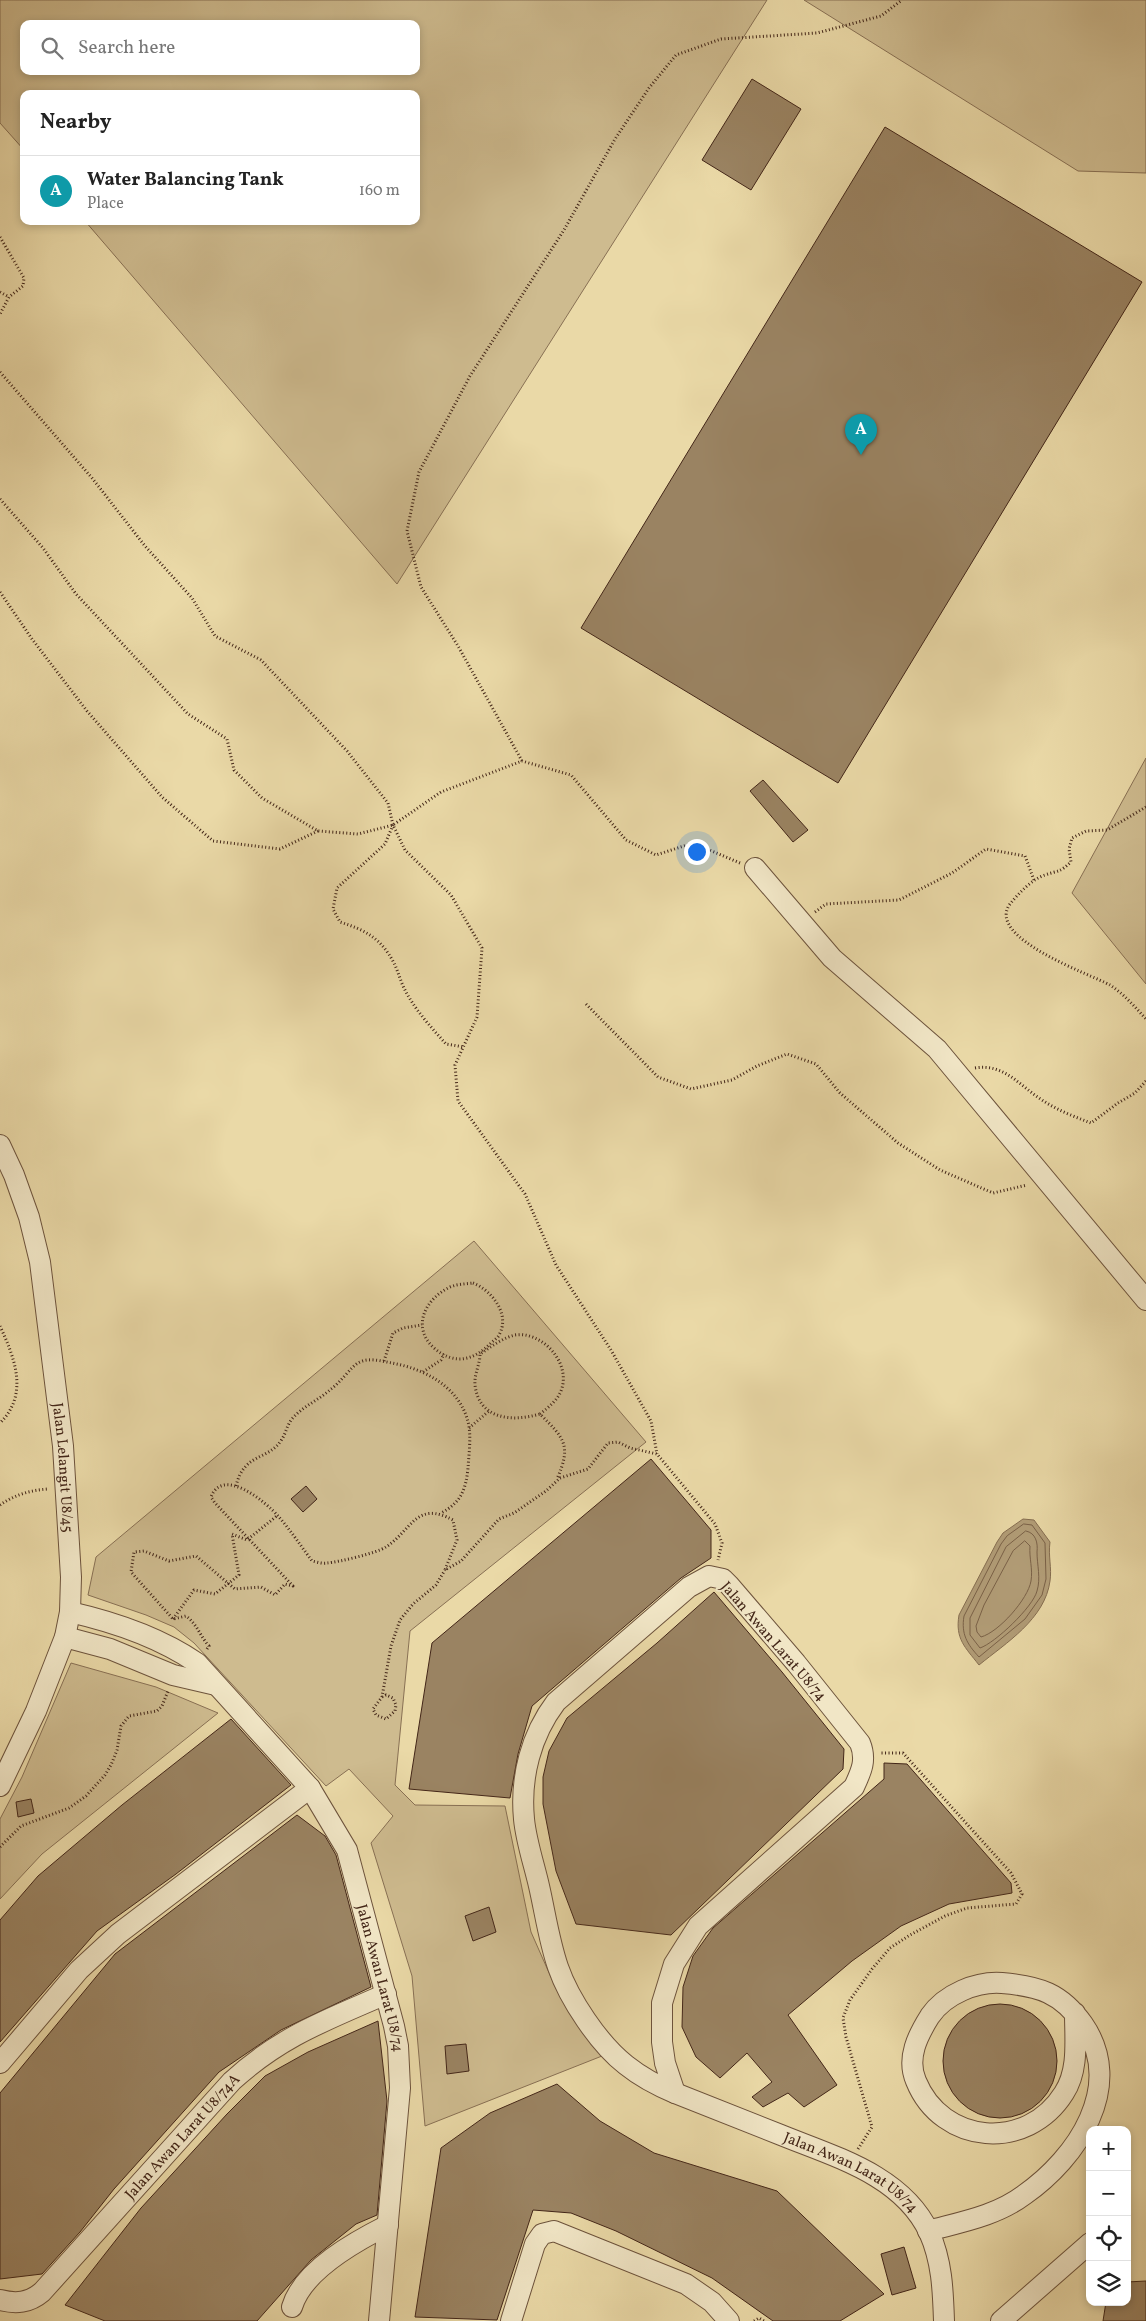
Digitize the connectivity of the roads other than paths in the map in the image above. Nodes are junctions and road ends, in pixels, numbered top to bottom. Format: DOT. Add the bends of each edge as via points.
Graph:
graph roads {
  1 [pos="755,868"];
  2 [pos="0,1145"];
  3 [pos="1146,1300"];
  4 [pos="70,1612"];
  5 [pos="65,1637"];
  6 [pos="191,1670"];
  7 [pos="0,1786"];
  8 [pos="310,1788"];
  9 [pos="386,1994"];
  10 [pos="1075,2013"];
  11 [pos="0,2063"];
  12 [pos="675,2093"];
  13 [pos="388,2225"];
  14 [pos="928,2231"];
  15 [pos="1086,2247"];
  16 [pos="0,2300"];
  17 [pos="292,2306"];
  18 [pos="379,2321"];
  19 [pos="511,2321"];
  20 [pos="729,2321"];
  21 [pos="944,2321"];
  22 [pos="1001,2321"];
  1 -- 3 [label="street" via="832,958 937,1048"];
  2 -- 4 [label="street, Jalan Lelangit U8/45" via="26,1208 40,1262 56,1379 66,1489"];
  4 -- 5 [label="street, Jalan Lelangit U8/45"];
  4 -- 6 [label="street, Jalan Awan Larat U8/74" via="133,1630 174,1649"];
  5 -- 6 [label="street, Jalan Awan Larat U8/74"];
  5 -- 7 [label="street, Jalan Lelangit U8/45" via="36,1711"];
  6 -- 8 [label="street, Jalan Awan Larat U8/74" via="216,1685"];
  8 -- 9 [label="street, Jalan Awan Larat U8/74" via="347,1850"];
  8 -- 11 [label="street" via="118,1934 79,1970"];
  9 -- 13 [label="street, Jalan Awan Larat U8/74" via="398,2046 400,2073"];
  9 -- 16 [label="street, Jalan Awan Larat U8/74A" via="297,2033 256,2060 232,2081 42,2292 28,2301 11,2303"];
  10 -- 10 [label="street" via="1060,2000 1030,1986 993,1982 975,1985 934,2010 918,2034 912,2054 915,2080 925,2099 944,2120 982,2134 1009,2133 1020,2129 1046,2114 1064,2094 1074,2072"];
  10 -- 14 [label="street" via="1097,2051 1100,2087 1093,2110 1072,2150 1024,2195 994,2212"];
  12 -- 12 [label="street, Jalan Awan Larat U8/74" via="625,2065 597,2034 576,2003 558,1967 524,1820 524,1785 533,1744 544,1718 556,1702 688,1587 709,1576 729,1584 796,1663 860,1743 864,1760 854,1787 698,1926 674,1964 662,2003 662,2042"];
  12 -- 14 [label="street, Jalan Awan Larat U8/74" via="848,2162 895,2190 909,2203"];
  13 -- 17 [label="street" via="341,2251 298,2290"];
  13 -- 18 [label="street, Jalan Awan Larat U8/74"];
  14 -- 21 [label="street, Jalan Awan Larat U8/74" via="940,2266"];
  15 -- 22 [label="street"];
  19 -- 20 [label="street" via="535,2244 542,2234 554,2231 686,2284 712,2302"];
}
